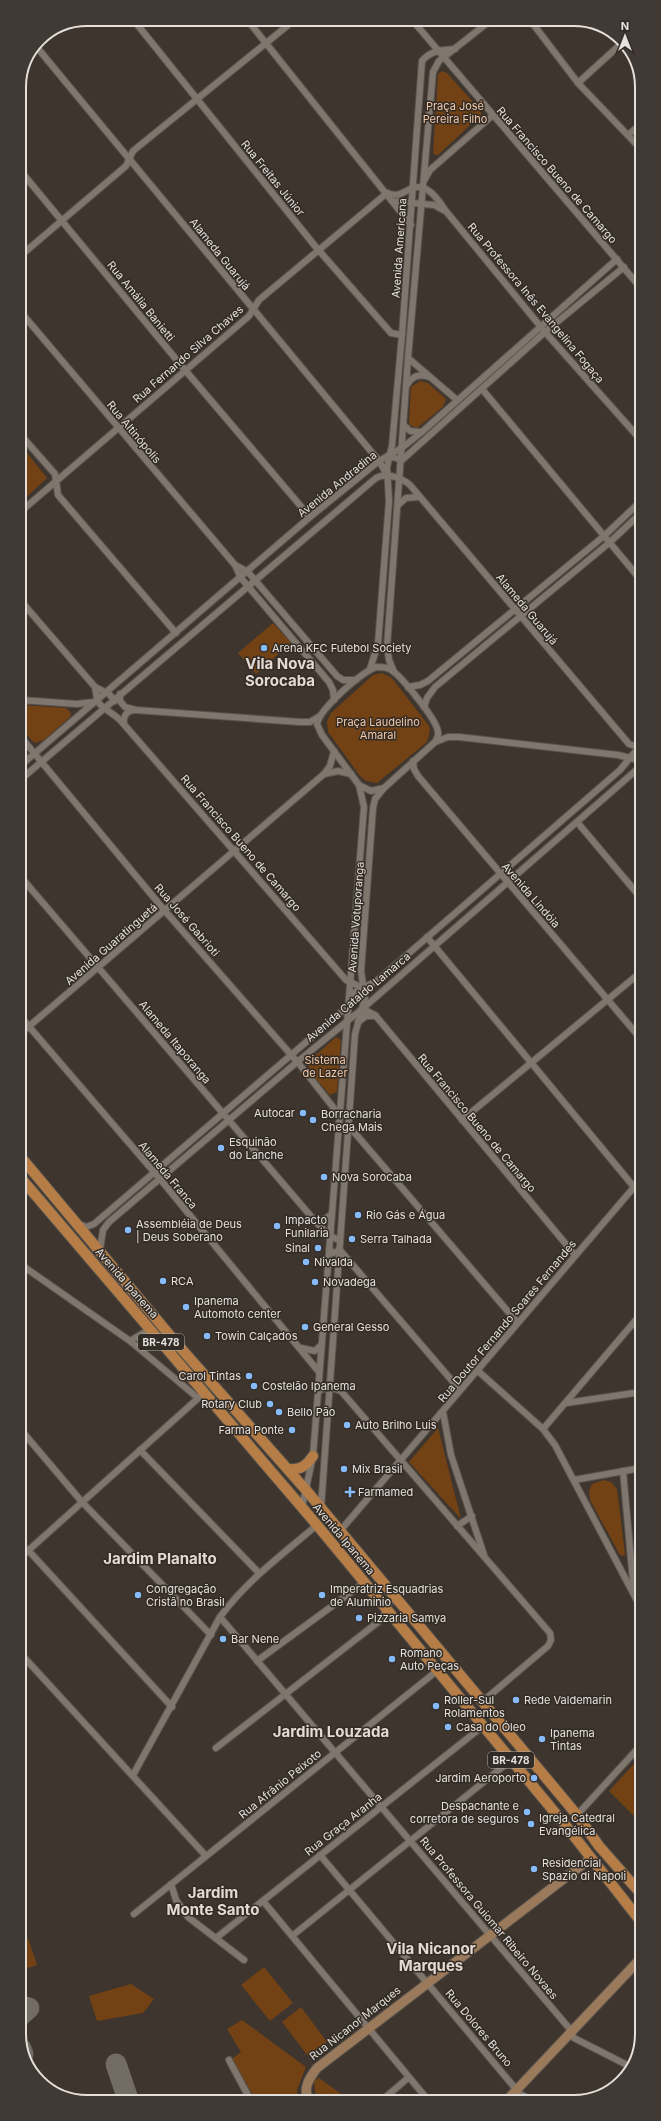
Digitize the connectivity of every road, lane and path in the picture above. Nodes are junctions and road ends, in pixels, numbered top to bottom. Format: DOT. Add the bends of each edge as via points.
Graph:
graph roads {
  1 [pos="138,26"];
  2 [pos="252,26"];
  3 [pos="287,26"];
  4 [pos="417,26"];
  5 [pos="484,26"];
  6 [pos="538,26"];
  7 [pos="266,43"];
  8 [pos="455,49"];
  9 [pos="39,50"];
  10 [pos="438,50"];
  11 [pos="608,56"];
  12 [pos="445,58"];
  13 [pos="578,83"];
  14 [pos="196,100"];
  15 [pos="493,115"];
  16 [pos="635,129"];
  17 [pos="628,135"];
  18 [pos="635,143"];
  19 [pos="129,159"];
  20 [pos="26,177"];
  21 [pos="423,185"];
  22 [pos="413,188"];
  23 [pos="387,193"];
  24 [pos="392,201"];
  25 [pos="412,204"];
  26 [pos="422,204"];
  27 [pos="444,210"];
  28 [pos="62,221"];
  29 [pos="411,226"];
  30 [pos="26,251"];
  31 [pos="319,251"];
  32 [pos="617,259"];
  33 [pos="624,267"];
  34 [pos="635,281"];
  35 [pos="253,310"];
  36 [pos="26,318"];
  37 [pos="540,325"];
  38 [pos="546,332"];
  39 [pos="402,335"];
  40 [pos="408,358"];
  41 [pos="185,370"];
  42 [pos="431,378"];
  43 [pos="407,385"];
  44 [pos="482,389"];
  45 [pos="457,400"];
  46 [pos="404,426"];
  47 [pos="118,429"];
  48 [pos="422,431"];
  49 [pos="635,434"];
  50 [pos="26,441"];
  51 [pos="403,447"];
  52 [pos="389,456"];
  53 [pos="402,460"];
  54 [pos="379,461"];
  55 [pos="388,477"];
  56 [pos="400,478"];
  57 [pos="57,482"];
  58 [pos="419,497"];
  59 [pos="398,505"];
  60 [pos="635,507"];
  61 [pos="26,508"];
  62 [pos="310,517"];
  63 [pos="635,519"];
  64 [pos="604,536"];
  65 [pos="609,543"];
  66 [pos="235,565"];
  67 [pos="248,572"];
  68 [pos="635,573"];
  69 [pos="241,578"];
  70 [pos="254,580"];
  71 [pos="247,585"];
  72 [pos="26,607"];
  73 [pos="515,610"];
  74 [pos="521,617"];
  75 [pos="176,633"];
  76 [pos="370,669"];
  77 [pos="394,672"];
  78 [pos="356,680"];
  79 [pos="95,687"];
  80 [pos="408,687"];
  81 [pos="106,692"];
  82 [pos="120,694"];
  83 [pos="113,699"];
  84 [pos="26,700"];
  85 [pos="334,700"];
  86 [pos="96,701"];
  87 [pos="104,707"];
  88 [pos="125,707"];
  89 [pos="424,707"];
  90 [pos="136,710"];
  91 [pos="320,716"];
  92 [pos="124,724"];
  93 [pos="435,742"];
  94 [pos="26,743"];
  95 [pos="635,746"];
  96 [pos="334,751"];
  97 [pos="35,754"];
  98 [pos="635,754"];
  99 [pos="633,757"];
  100 [pos="635,759"];
  101 [pos="26,761"];
  102 [pos="42,761"];
  103 [pos="413,762"];
  104 [pos="635,770"];
  105 [pos="324,774"];
  106 [pos="26,775"];
  107 [pos="352,775"];
  108 [pos="359,785"];
  109 [pos="384,788"];
  110 [pos="577,822"];
  111 [pos="234,850"];
  112 [pos="500,875"];
  113 [pos="507,882"];
  114 [pos="26,883"];
  115 [pos="635,891"];
  116 [pos="165,911"];
  117 [pos="427,937"];
  118 [pos="434,946"];
  119 [pos="351,961"];
  120 [pos="98,968"];
  121 [pos="336,968"];
  122 [pos="361,976"];
  123 [pos="635,977"];
  124 [pos="378,980"];
  125 [pos="349,983"];
  126 [pos="365,989"];
  127 [pos="608,1000"];
  128 [pos="347,1010"];
  129 [pos="361,1010"];
  130 [pos="354,1016"];
  131 [pos="377,1017"];
  132 [pos="346,1022"];
  133 [pos="26,1023"];
  134 [pos="29,1026"];
  135 [pos="356,1026"];
  136 [pos="26,1029"];
  137 [pos="635,1032"];
  138 [pos="332,1034"];
  139 [pos="345,1038"];
  140 [pos="292,1056"];
  141 [pos="297,1062"];
  142 [pos="531,1063"];
  143 [pos="223,1114"];
  144 [pos="340,1116"];
  145 [pos="462,1120"];
  146 [pos="229,1121"];
  147 [pos="348,1125"];
  148 [pos="363,1143"];
  149 [pos="346,1146"];
  150 [pos="26,1163"];
  151 [pos="154,1173"];
  152 [pos="160,1180"];
  153 [pos="26,1184"];
  154 [pos="634,1187"];
  155 [pos="332,1214"];
  156 [pos="315,1221"];
  157 [pos="78,1224"];
  158 [pos="330,1239"];
  159 [pos="339,1240"];
  160 [pos="100,1249"];
  161 [pos="339,1249"];
  162 [pos="329,1250"];
  163 [pos="574,1256"];
  164 [pos="353,1265"];
  165 [pos="26,1268"];
  166 [pos="337,1269"];
  167 [pos="635,1321"];
  168 [pos="517,1322"];
  169 [pos="150,1329"];
  170 [pos="130,1341"];
  171 [pos="321,1345"];
  172 [pos="300,1347"];
  173 [pos="478,1371"];
  174 [pos="319,1372"];
  175 [pos="329,1386"];
  176 [pos="460,1390"];
  177 [pos="318,1391"];
  178 [pos="635,1393"];
  179 [pos="201,1395"];
  180 [pos="566,1403"];
  181 [pos="443,1412"];
  182 [pos="543,1429"];
  183 [pos="26,1437"];
  184 [pos="140,1450"];
  185 [pos="313,1456"];
  186 [pos="401,1461"];
  187 [pos="288,1469"];
  188 [pos="635,1469"];
  189 [pos="623,1471"];
  190 [pos="574,1480"];
  191 [pos="306,1490"];
  192 [pos="82,1502"];
  193 [pos="302,1507"];
  194 [pos="321,1508"];
  195 [pos="472,1516"];
  196 [pos="317,1525"];
  197 [pos="457,1526"];
  198 [pos="340,1531"];
  199 [pos="28,1550"];
  200 [pos="485,1557"];
  201 [pos="259,1573"];
  202 [pos="365,1582"];
  203 [pos="393,1594"];
  204 [pos="634,1596"];
  205 [pos="386,1609"];
  206 [pos="220,1618"];
  207 [pos="211,1635"];
  208 [pos="26,1659"];
  209 [pos="257,1661"];
  210 [pos="438,1670"];
  211 [pos="285,1694"];
  212 [pos="482,1702"];
  213 [pos="172,1707"];
  214 [pos="483,1726"];
  215 [pos="216,1748"];
  216 [pos="635,1752"];
  217 [pos="335,1753"];
  218 [pos="511,1760"];
  219 [pos="133,1775"];
  220 [pos="381,1807"];
  221 [pos="577,1815"];
  222 [pos="410,1841"];
  223 [pos="206,1856"];
  224 [pos="320,1856"];
  225 [pos="591,1858"];
  226 [pos="171,1884"];
  227 [pos="635,1887"];
  228 [pos="350,1890"];
  229 [pos="262,1901"];
  230 [pos="134,1914"];
  231 [pos="635,1914"];
  232 [pos="489,1935"];
  233 [pos="292,1936"];
  234 [pos="216,1938"];
  235 [pos="244,1960"];
  236 [pos="635,1964"];
  237 [pos="428,1982"];
  238 [pos="368,2028"];
  239 [pos="571,2031"];
  240 [pos="229,2060"];
  241 [pos="627,2065"];
  242 [pos="408,2078"];
  243 [pos="517,2089"];
  244 [pos="248,2095"];
  245 [pos="307,2095"];
  246 [pos="388,2095"];
  247 [pos="423,2095"];
  248 [pos="511,2095"];
  249 [pos="522,2095"];
  1 -- 14 [label="street, Rua Freitas Júnior"];
  2 -- 7 [label="street"];
  3 -- 7 [label="street"];
  4 -- 10 [label="street, Rua Francisco Bueno de Camargo"];
  5 -- 8 [label="street, Avenida Americana"];
  6 -- 13 [label="street"];
  7 -- 14 [label="street"];
  7 -- 23 [label="street"];
  8 -- 10 [label="street"];
  8 -- 12 [label="street, Avenida Americana"];
  9 -- 19 [label="street, Alameda Guarujá"];
  10 -- 12 [label="street, Rua Francisco Bueno de Camargo"];
  10 -- 22 [label="street, Avenida Americana" via="430,53 422,62"];
  11 -- 13 [label="street"];
  12 -- 15 [label="street, Rua Francisco Bueno de Camargo"];
  12 -- 21 [label="street, Avenida Americana" via="433,72"];
  13 -- 17 [label="street"];
  14 -- 19 [label="street" via="133,151"];
  14 -- 31 [label="street, Rua Freitas Júnior"];
  15 -- 21 [label="street" via="430,170"];
  15 -- 32 [label="street, Rua Francisco Bueno de Camargo"];
  16 -- 17 [label="street"];
  17 -- 18 [label="street"];
  19 -- 28 [label="street" via="126,166"];
  19 -- 35 [label="street, Alameda Guarujá"];
  20 -- 28 [label="street, Rua Amália Banietti"];
  21 -- 22 [label="street"];
  21 -- 26 [label="street, Avenida Americana"];
  21 -- 27 [label="street, Rua Professora Inês Evangelina Fogaça" via="436,197"];
  22 -- 23 [label="street" via="397,196"];
  22 -- 25 [label="street, Avenida Americana"];
  23 -- 24 [label="street"];
  23 -- 31 [label="street, Rua Fernando Silva Chaves"];
  24 -- 25 [label="street"];
  24 -- 29 [label="street"];
  25 -- 26 [label="street"];
  25 -- 29 [label="street, Avenida Americana"];
  26 -- 27 [label="street" via="434,205"];
  26 -- 40 [label="street, Avenida Americana"];
  27 -- 37 [label="street, Rua Professora Inês Evangelina Fogaça"];
  28 -- 30 [label="street"];
  28 -- 41 [label="street, Rua Amália Banietti"];
  29 -- 39 [label="street, Avenida Americana"];
  31 -- 35 [label="street, Rua Fernando Silva Chaves" via="259,300"];
  31 -- 39 [label="street, Rua Freitas Júnior" via="391,333"];
  32 -- 33 [label="street, Rua Francisco Bueno de Camargo"];
  32 -- 37 [label="street, Avenida Andradina"];
  33 -- 34 [label="street, Rua Francisco Bueno de Camargo"];
  33 -- 38 [label="street"];
  35 -- 41 [label="street, Rua Fernando Silva Chaves"];
  35 -- 54 [label="street, Alameda Guarujá"];
  36 -- 47 [label="street, Rua Altinópolis"];
  37 -- 38 [label="street, Rua Professora Inês Evangelina Fogaça"];
  37 -- 45 [label="street, Avenida Andradina"];
  38 -- 44 [label="street"];
  38 -- 49 [label="street, Rua Professora Inês Evangelina Fogaça"];
  39 -- 52 [label="street, Avenida Americana"];
  40 -- 42 [label="street"];
  40 -- 43 [label="street, Avenida Americana"];
  41 -- 47 [label="street, Rua Fernando Silva Chaves"];
  41 -- 62 [label="street, Rua Amália Banietti"];
  42 -- 43 [label="street" via="415,376"];
  42 -- 45 [label="street"];
  43 -- 46 [label="street, Avenida Americana"];
  44 -- 53 [label="street"];
  44 -- 64 [label="street"];
  45 -- 48 [label="street, Avenida Andradina"];
  46 -- 48 [label="street" via="416,433"];
  46 -- 51 [label="street, Avenida Americana"];
  47 -- 57 [label="street, Rua Fernando Silva Chaves"];
  47 -- 66 [label="street, Rua Altinópolis"];
  48 -- 51 [label="street, Avenida Andradina"];
  50 -- 57 [label="street" via="55,474"];
  51 -- 52 [label="street, Avenida Andradina"];
  51 -- 53 [label="street, Avenida Americana"];
  52 -- 53 [label="street"];
  52 -- 54 [label="street, Avenida Andradina"];
  52 -- 55 [label="street, Avenida Americana"];
  53 -- 56 [label="street, Avenida Americana"];
  54 -- 55 [label="street, Alameda Guarujá"];
  54 -- 62 [label="street, Avenida Andradina"];
  55 -- 56 [label="street"];
  55 -- 70 [label="street, Avenida Andradina" via="376,478"];
  55 -- 76 [label="street, Avenida Americana" via="389,501 378,644"];
  56 -- 58 [label="street, Alameda Guarujá" via="410,485"];
  56 -- 59 [label="street, Avenida Americana"];
  57 -- 61 [label="street, Rua Fernando Silva Chaves"];
  57 -- 75 [label="street" via="58,495"];
  58 -- 59 [label="street" via="406,498"];
  58 -- 73 [label="street, Alameda Guarujá"];
  59 -- 77 [label="street, Avenida Americana" via="388,647 389,660"];
  60 -- 64 [label="street"];
  62 -- 67 [label="street, Avenida Andradina"];
  63 -- 65 [label="street"];
  64 -- 65 [label="street"];
  64 -- 73 [label="street"];
  65 -- 68 [label="street"];
  65 -- 74 [label="street"];
  66 -- 67 [label="street, Rua Altinópolis"];
  66 -- 69 [label="street, Rua Altinópolis"];
  67 -- 69 [label="street, Avenida Andradina"];
  67 -- 70 [label="street, Rua Altinópolis"];
  69 -- 71 [label="street, Rua Altinópolis"];
  69 -- 75 [label="street, Avenida Andradina"];
  70 -- 71 [label="street, Avenida Andradina"];
  70 -- 78 [label="street, Rua Altinópolis" via="337,676 343,680"];
  71 -- 82 [label="street, Avenida Andradina"];
  71 -- 85 [label="street, Rua Altinópolis" via="329,682"];
  72 -- 79 [label="street"];
  73 -- 74 [label="street, Alameda Guarujá"];
  73 -- 80 [label="street" via="428,681"];
  74 -- 89 [label="street" via="434,687"];
  74 -- 95 [label="street, Alameda Guarujá" via="629,744"];
  75 -- 81 [label="street, Avenida Andradina"];
  76 -- 77 [label="street" via="382,667"];
  76 -- 78 [label="street"];
  77 -- 80 [label="street"];
  78 -- 85 [label="street"];
  79 -- 81 [label="street"];
  79 -- 86 [label="street"];
  80 -- 89 [label="street"];
  81 -- 83 [label="street"];
  81 -- 86 [label="street, Avenida Andradina"];
  82 -- 83 [label="street, Avenida Andradina"];
  82 -- 88 [label="street" via="120,701"];
  83 -- 87 [label="street, Avenida Andradina"];
  83 -- 88 [label="street"];
  84 -- 86 [label="street" via="77,704"];
  85 -- 91 [label="street"];
  86 -- 87 [label="street"];
  86 -- 97 [label="street, Avenida Andradina"];
  87 -- 92 [label="street, Rua Francisco Bueno de Camargo"];
  87 -- 102 [label="street, Avenida Andradina"];
  88 -- 90 [label="street"];
  89 -- 93 [label="street" via="437,727 438,735"];
  90 -- 91 [label="street" via="306,722"];
  90 -- 92 [label="street" via="124,716"];
  91 -- 96 [label="street" via="317,724"];
  92 -- 111 [label="street, Rua Francisco Bueno de Camargo"];
  93 -- 99 [label="street" via="448,737 459,737"];
  93 -- 103 [label="street"];
  94 -- 97 [label="street, Rua José Gabrioti"];
  96 -- 105 [label="street, Avenida Guaratinguetá" via="330,766"];
  96 -- 107 [label="street"];
  97 -- 101 [label="street, Avenida Andradina"];
  97 -- 102 [label="street, Rua José Gabrioti"];
  98 -- 99 [label="street, Avenida Cataldo Lamarca"];
  99 -- 100 [label="street"];
  99 -- 112 [label="street, Avenida Cataldo Lamarca"];
  102 -- 106 [label="street, Avenida Andradina"];
  102 -- 116 [label="street, Rua José Gabrioti"];
  103 -- 109 [label="street"];
  103 -- 112 [label="street, Avenida Lindóia" via="418,776"];
  104 -- 110 [label="street, Avenida Cataldo Lamarca"];
  105 -- 107 [label="street" via="338,771"];
  105 -- 111 [label="street, Avenida Guaratinguetá"];
  107 -- 108 [label="street"];
  108 -- 109 [label="street" via="371,791"];
  108 -- 119 [label="street, Avenida Votuporanga" via="364,807"];
  109 -- 122 [label="street, Avenida Votuporanga" via="373,808"];
  110 -- 113 [label="street, Avenida Cataldo Lamarca"];
  110 -- 115 [label="street"];
  111 -- 116 [label="street, Avenida Guaratinguetá"];
  111 -- 121 [label="street, Rua Francisco Bueno de Camargo"];
  112 -- 113 [label="street, Avenida Lindóia"];
  112 -- 117 [label="street, Avenida Cataldo Lamarca"];
  113 -- 118 [label="street, Avenida Cataldo Lamarca"];
  113 -- 127 [label="street, Avenida Lindóia"];
  114 -- 120 [label="street, Alameda Itaporanga"];
  116 -- 120 [label="street, Avenida Guaratinguetá"];
  116 -- 140 [label="street, Rua José Gabrioti"];
  117 -- 118 [label="street"];
  117 -- 124 [label="street, Avenida Cataldo Lamarca"];
  118 -- 129 [label="street, Avenida Cataldo Lamarca"];
  118 -- 142 [label="street"];
  119 -- 121 [label="street" via="346,968"];
  119 -- 125 [label="street, Avenida Votuporanga"];
  120 -- 134 [label="street, Avenida Guaratinguetá"];
  120 -- 143 [label="street, Alameda Itaporanga"];
  121 -- 125 [label="street, Rua Francisco Bueno de Camargo"];
  122 -- 124 [label="street, Avenida Cataldo Lamarca" via="367,981"];
  122 -- 126 [label="street, Avenida Votuporanga"];
  123 -- 127 [label="street"];
  124 -- 126 [label="street, Avenida Cataldo Lamarca"];
  125 -- 126 [label="street, Rua Francisco Bueno de Camargo"];
  125 -- 128 [label="street, Avenida Votuporanga"];
  126 -- 128 [label="street, Avenida Cataldo Lamarca" via="354,993"];
  126 -- 129 [label="street, Avenida Votuporanga"];
  127 -- 137 [label="street, Avenida Lindóia"];
  127 -- 142 [label="street"];
  128 -- 130 [label="street" via="350,1016"];
  128 -- 132 [label="street, Avenida Votuporanga"];
  128 -- 140 [label="street, Avenida Cataldo Lamarca"];
  129 -- 130 [label="street, Avenida Cataldo Lamarca"];
  129 -- 131 [label="street, Rua Francisco Bueno de Camargo" via="371,1012"];
  129 -- 135 [label="street, Avenida Votuporanga"];
  130 -- 132 [label="street, Avenida Cataldo Lamarca"];
  131 -- 135 [label="street" via="366,1016 360,1019"];
  131 -- 145 [label="street, Rua Francisco Bueno de Camargo"];
  132 -- 138 [label="street, Avenida Cataldo Lamarca"];
  132 -- 139 [label="street, Avenida Votuporanga"];
  133 -- 134 [label="street, Alameda Franca"];
  134 -- 136 [label="street, Avenida Guaratinguetá"];
  134 -- 151 [label="street, Alameda Franca"];
  135 -- 147 [label="street, Avenida Votuporanga"];
  138 -- 139 [label="street" via="339,1032"];
  138 -- 141 [label="street, Avenida Cataldo Lamarca"];
  139 -- 144 [label="street, Avenida Votuporanga"];
  140 -- 141 [label="street, Rua José Gabrioti"];
  140 -- 143 [label="street, Avenida Cataldo Lamarca"];
  141 -- 144 [label="street, Rua José Gabrioti"];
  141 -- 146 [label="street, Avenida Cataldo Lamarca"];
  142 -- 145 [label="street"];
  142 -- 154 [label="street"];
  143 -- 146 [label="street, Alameda Itaporanga"];
  143 -- 151 [label="street, Avenida Cataldo Lamarca"];
  144 -- 155 [label="street, Avenida Votuporanga"];
  145 -- 163 [label="street, Rua Francisco Bueno de Camargo"];
  146 -- 152 [label="street, Avenida Cataldo Lamarca"];
  146 -- 156 [label="street, Alameda Itaporanga"];
  147 -- 148 [label="street"];
  147 -- 149 [label="street, Avenida Votuporanga"];
  148 -- 149 [label="street" via="355,1140"];
  148 -- 168 [label="street"];
  149 -- 159 [label="street, Avenida Votuporanga"];
  150 -- 157 [label="main road, Avenida Ipanema / BR-478"];
  151 -- 152 [label="street, Alameda Franca"];
  151 -- 157 [label="street, Avenida Cataldo Lamarca" via="94,1224 86,1227"];
  152 -- 160 [label="street, Avenida Cataldo Lamarca" via="102,1230"];
  152 -- 172 [label="street, Alameda Franca"];
  153 -- 169 [label="main road, Avenida Ipanema / BR-478"];
  154 -- 163 [label="street, Rua Doutor Fernando Soares Fernandes"];
  155 -- 156 [label="street"];
  155 -- 158 [label="street, Avenida Votuporanga"];
  156 -- 158 [label="street, Alameda Itaporanga"];
  157 -- 160 [label="main road, Avenida Ipanema / BR-478"];
  158 -- 159 [label="street"];
  158 -- 162 [label="street, Avenida Votuporanga"];
  159 -- 161 [label="street, Avenida Votuporanga"];
  160 -- 187 [label="main road, Avenida Ipanema / BR-478" via="183,1350"];
  161 -- 162 [label="street" via="333,1253"];
  161 -- 164 [label="street"];
  161 -- 166 [label="street, Avenida Votuporanga"];
  162 -- 171 [label="street, Avenida Votuporanga"];
  163 -- 168 [label="street, Rua Doutor Fernando Soares Fernandes"];
  164 -- 166 [label="street" via="343,1264"];
  164 -- 176 [label="street"];
  165 -- 170 [label="street"];
  166 -- 175 [label="street, Avenida Votuporanga"];
  167 -- 180 [label="street"];
  168 -- 173 [label="street, Rua Doutor Fernando Soares Fernandes"];
  169 -- 170 [label="street"];
  169 -- 179 [label="main road, Avenida Ipanema / BR-478"];
  170 -- 179 [label="street" via="187,1387"];
  171 -- 172 [label="street" via="315,1351"];
  171 -- 174 [label="street, Avenida Votuporanga"];
  172 -- 174 [label="street, Alameda Franca"];
  173 -- 176 [label="street, Rua Doutor Fernando Soares Fernandes"];
  173 -- 182 [label="street"];
  174 -- 177 [label="street, Avenida Votuporanga"];
  175 -- 177 [label="street"];
  175 -- 186 [label="street" via="341,1391"];
  175 -- 194 [label="street, Avenida Votuporanga"];
  176 -- 181 [label="street, Rua Doutor Fernando Soares Fernandes"];
  177 -- 185 [label="street, Avenida Votuporanga"];
  178 -- 180 [label="street"];
  179 -- 184 [label="street"];
  179 -- 193 [label="main road, Avenida Ipanema / BR-478"];
  180 -- 182 [label="street"];
  181 -- 186 [label="street, Rua Doutor Fernando Soares Fernandes"];
  181 -- 195 [label="street" via="451,1455"];
  182 -- 190 [label="street"];
  183 -- 192 [label="street"];
  184 -- 192 [label="street"];
  184 -- 201 [label="street"];
  185 -- 187 [label="main road" via="307,1465 299,1470"];
  185 -- 191 [label="street, Avenida Votuporanga"];
  186 -- 197 [label="street"];
  186 -- 198 [label="street, Rua Doutor Fernando Soares Fernandes"];
  187 -- 191 [label="main road, Avenida Ipanema / BR-478"];
  188 -- 189 [label="street"];
  189 -- 190 [label="street"];
  189 -- 204 [label="street"];
  190 -- 204 [label="street"];
  191 -- 193 [label="street, Avenida Votuporanga"];
  191 -- 194 [label="main road, Avenida Ipanema / BR-478"];
  192 -- 199 [label="street"];
  192 -- 207 [label="street"];
  193 -- 196 [label="main road, Avenida Ipanema / BR-478"];
  194 -- 198 [label="main road, Avenida Ipanema / BR-478"];
  195 -- 197 [label="street"];
  195 -- 200 [label="street"];
  196 -- 201 [label="street"];
  196 -- 202 [label="main road, Avenida Ipanema / BR-478"];
  197 -- 200 [label="street"];
  198 -- 203 [label="main road, Avenida Ipanema / BR-478"];
  199 -- 213 [label="street"];
  200 -- 212 [label="street" via="550,1633 551,1640 548,1646"];
  201 -- 206 [label="street"];
  202 -- 205 [label="main road, Avenida Ipanema / BR-478"];
  202 -- 209 [label="street"];
  203 -- 205 [label="street"];
  203 -- 212 [label="main road, Avenida Ipanema / BR-478"];
  205 -- 210 [label="main road, Avenida Ipanema / BR-478"];
  205 -- 211 [label="street" via="382,1619"];
  206 -- 207 [label="street"];
  206 -- 209 [label="street, Rua Professora Guiomar Ribeiro Novaes"];
  207 -- 213 [label="street"];
  208 -- 219 [label="street"];
  209 -- 211 [label="street, Rua Professora Guiomar Ribeiro Novaes"];
  210 -- 214 [label="main road, Avenida Ipanema / BR-478"];
  210 -- 217 [label="street, Rua Afrânio Peixoto"];
  211 -- 215 [label="street"];
  211 -- 217 [label="street, Rua Professora Guiomar Ribeiro Novaes"];
  212 -- 221 [label="main road, Avenida Ipanema / BR-478"];
  213 -- 219 [label="street"];
  214 -- 218 [label="main road, Avenida Ipanema / BR-478"];
  214 -- 220 [label="street, Rua Graça Aranha"];
  216 -- 221 [label="street"];
  217 -- 220 [label="street, Rua Professora Guiomar Ribeiro Novaes"];
  217 -- 223 [label="street, Rua Afrânio Peixoto"];
  218 -- 222 [label="street"];
  218 -- 225 [label="main road, Avenida Ipanema / BR-478"];
  219 -- 223 [label="street"];
  220 -- 222 [label="street, Rua Professora Guiomar Ribeiro Novaes"];
  220 -- 224 [label="street, Rua Graça Aranha"];
  221 -- 227 [label="main road, Avenida Ipanema / BR-478" via="599,1846"];
  222 -- 228 [label="street"];
  222 -- 232 [label="street, Rua Professora Guiomar Ribeiro Novaes"];
  223 -- 226 [label="street, Rua Afrânio Peixoto"];
  224 -- 228 [label="street, Rua Dolores Bruno"];
  224 -- 229 [label="street, Rua Graça Aranha"];
  225 -- 231 [label="main road, Avenida Ipanema / BR-478"];
  225 -- 232 [label="main road, Rua Nicanor Marques"];
  226 -- 230 [label="street, Rua Afrânio Peixoto"];
  226 -- 234 [label="street" via="176,1900 188,1917"];
  228 -- 233 [label="street"];
  228 -- 237 [label="street, Rua Dolores Bruno"];
  229 -- 233 [label="street"];
  229 -- 234 [label="street, Rua Graça Aranha"];
  232 -- 237 [label="main road, Rua Nicanor Marques"];
  232 -- 239 [label="street, Rua Professora Guiomar Ribeiro Novaes"];
  233 -- 238 [label="street"];
  234 -- 235 [label="street"];
  236 -- 239 [label="main road"];
  237 -- 238 [label="main road, Rua Nicanor Marques"];
  237 -- 243 [label="street, Rua Dolores Bruno"];
  238 -- 242 [label="street"];
  238 -- 245 [label="main road, Rua Nicanor Marques" via="316,2068 306,2088"];
  239 -- 241 [label="street, Rua Professora Guiomar Ribeiro Novaes" via="574,2038"];
  239 -- 243 [label="main road"];
  240 -- 244 [label="street"];
  242 -- 246 [label="street"];
  242 -- 247 [label="street"];
  243 -- 248 [label="main road"];
  243 -- 249 [label="street, Rua Dolores Bruno"];
}
